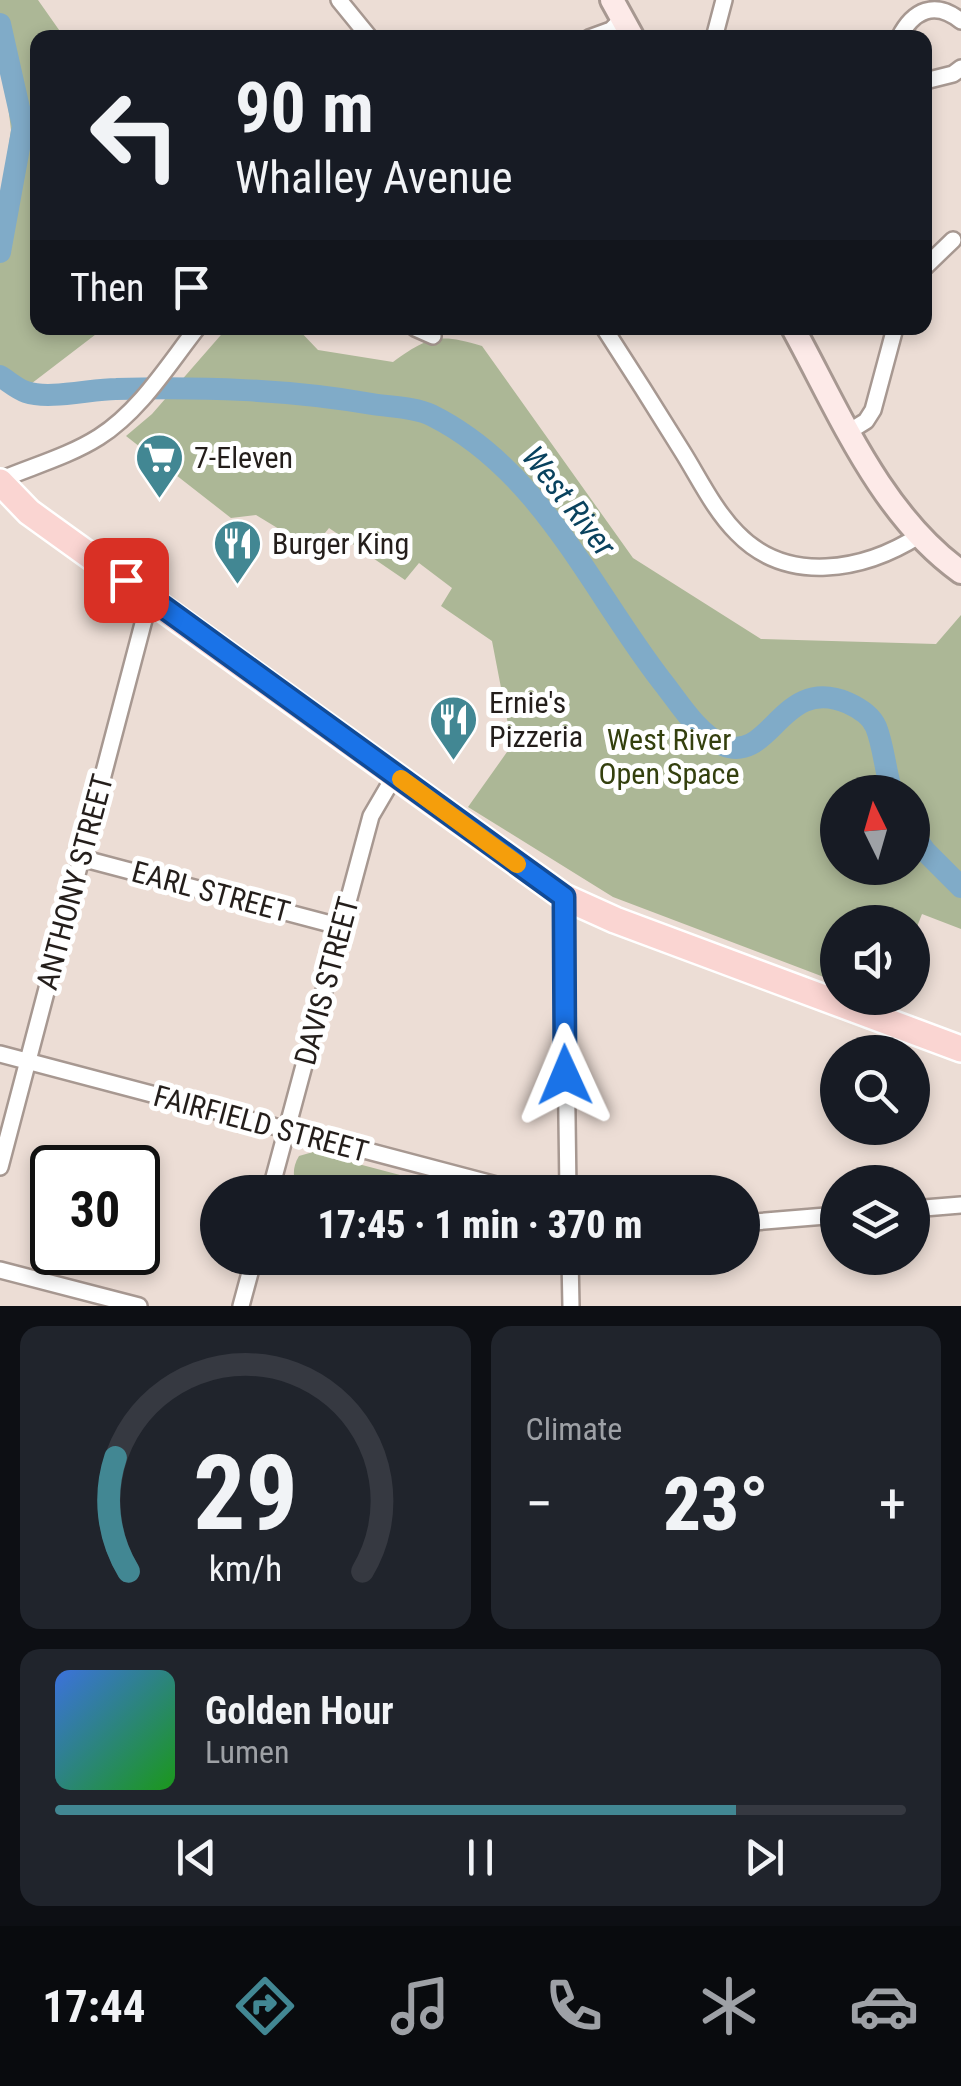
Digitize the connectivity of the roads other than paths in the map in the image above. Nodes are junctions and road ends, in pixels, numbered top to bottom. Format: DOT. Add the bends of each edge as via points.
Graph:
graph roads {
  1 [pos="339,0"];
  2 [pos="724,0"];
  3 [pos="961,21"];
  4 [pos="363,30"];
  5 [pos="716,30"];
  6 [pos="904,30"];
  7 [pos="961,68"];
  8 [pos="932,79"];
  9 [pos="961,224"];
  10 [pos="957,243"];
  11 [pos="932,263"];
  12 [pos="191,335"];
  13 [pos="608,335"];
  14 [pos="798,335"];
  15 [pos="893,335"];
  16 [pos="850,431"];
  17 [pos="0,481"];
  18 [pos="920,536"];
  19 [pos="961,572"];
  20 [pos="150,596"];
  21 [pos="395,774"];
  22 [pos="81,858"];
  23 [pos="564,897"];
  24 [pos="342,927"];
  25 [pos="961,1049"];
  26 [pos="0,1054"];
  27 [pos="29,1062"];
  28 [pos="287,1131"];
  29 [pos="0,1167"];
  30 [pos="275,1175"];
  31 [pos="457,1175"];
  32 [pos="568,1175"];
  33 [pos="930,1209"];
  34 [pos="960,1210"];
  35 [pos="820,1216"];
  36 [pos="760,1222"];
  37 [pos="0,1270"];
  38 [pos="249,1275"];
  39 [pos="570,1275"];
  40 [pos="139,1306"];
  41 [pos="241,1306"];
  42 [pos="571,1306"];
  1 -- 4 [label="street"];
  2 -- 5 [label="street"];
  3 -- 6 [label="street" via="942,10 924,10"];
  7 -- 8 [label="street"];
  9 -- 10 [label="street"];
  10 -- 11 [label="street"];
  12 -- 17 [label="street" via="133,408 88,444"];
  13 -- 18 [label="street" via="725,521 759,552 815,569 892,551"];
  14 -- 16 [label="street"];
  15 -- 16 [label="street" via="873,410"];
  16 -- 18 [label="street"];
  17 -- 20 [label="main road" via="30,512"];
  18 -- 19 [label="street"];
  20 -- 21 [label="main road"];
  20 -- 22 [label="street, ANTHONY STREET"];
  21 -- 23 [label="main road"];
  21 -- 24 [label="street, DAVIS STREET" via="371,816"];
  22 -- 24 [label="street, EARL STREET"];
  22 -- 27 [label="street, ANTHONY STREET"];
  23 -- 25 [label="main road"];
  23 -- 32 [label="street"];
  24 -- 28 [label="street, DAVIS STREET"];
  26 -- 27 [label="street, FAIRFIELD STREET"];
  27 -- 28 [label="street, FAIRFIELD STREET"];
  27 -- 29 [label="street, ANTHONY STREET"];
  28 -- 30 [label="street, DAVIS STREET"];
  28 -- 31 [label="street, FAIRFIELD STREET"];
  33 -- 34 [label="street"];
  35 -- 36 [label="street"];
  37 -- 40 [label="street"];
  38 -- 41 [label="street"];
  39 -- 42 [label="street"];
}
